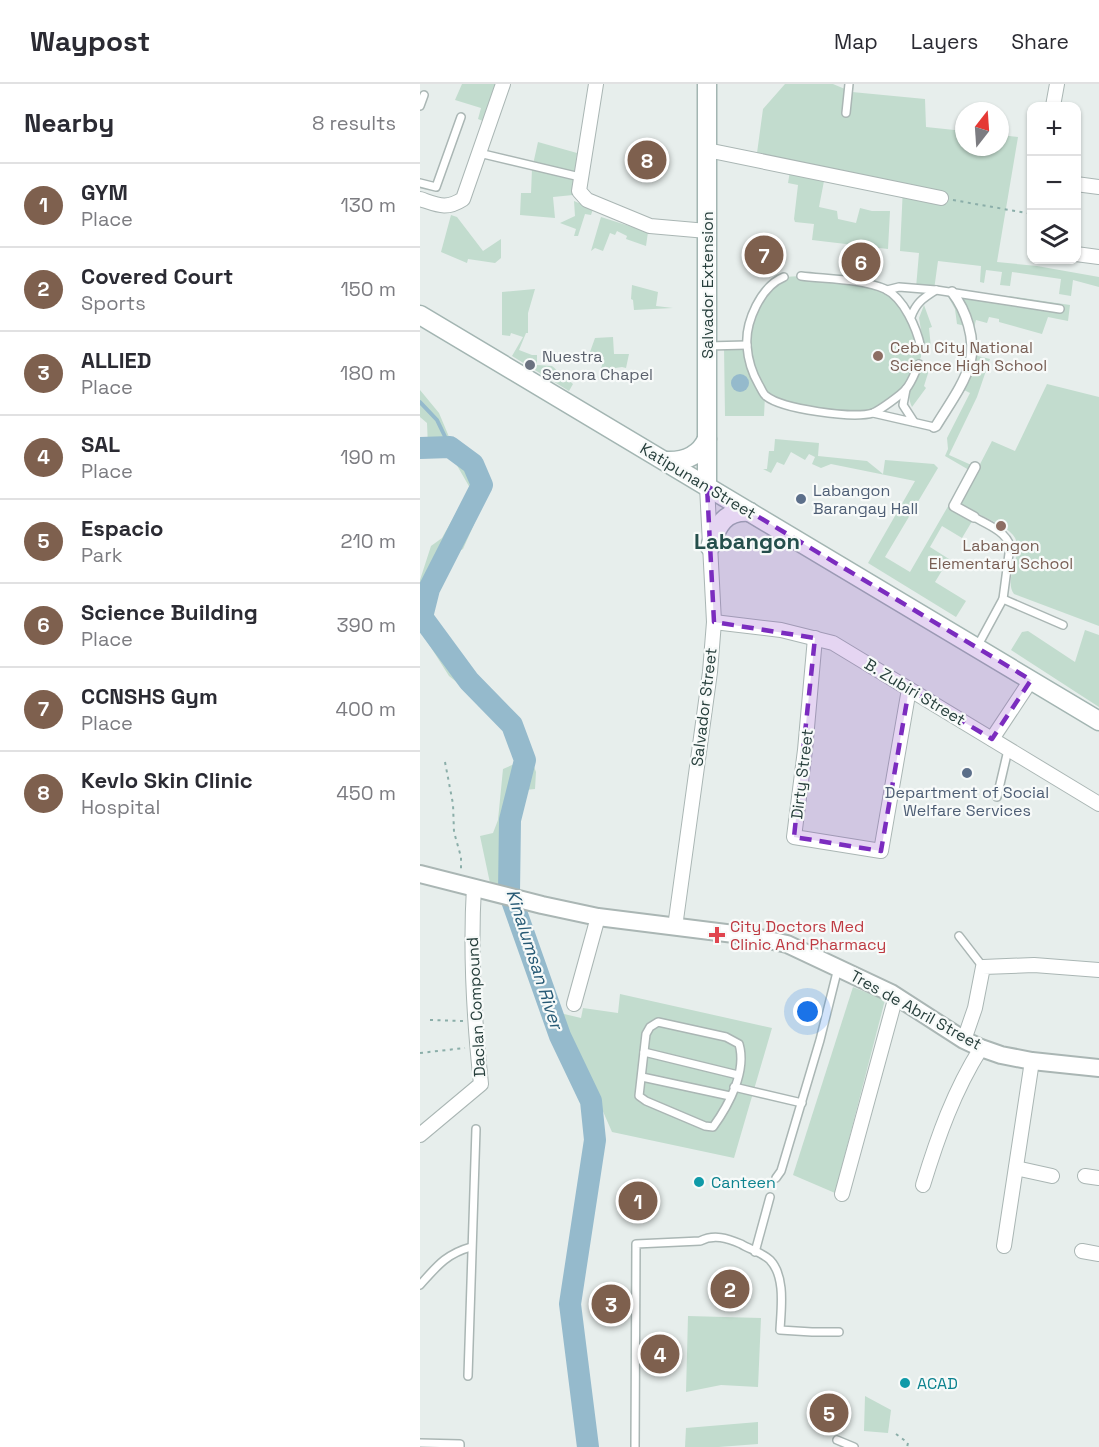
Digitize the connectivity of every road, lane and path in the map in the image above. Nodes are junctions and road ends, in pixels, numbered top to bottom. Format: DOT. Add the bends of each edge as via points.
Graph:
graph roads {
  1 [pos="503,84"];
  2 [pos="596,84"];
  3 [pos="707,84"];
  4 [pos="849,84"];
  5 [pos="1057,84"];
  6 [pos="424,95"];
  7 [pos="1054,102"];
  8 [pos="420,106"];
  9 [pos="846,113"];
  10 [pos="461,117"];
  11 [pos="707,150"];
  12 [pos="480,153"];
  13 [pos="580,177"];
  14 [pos="420,183"];
  15 [pos="1081,185"];
  16 [pos="1099,187"];
  17 [pos="941,198"];
  18 [pos="420,199"];
  19 [pos="1027,213"];
  20 [pos="707,231"];
  21 [pos="1081,255"];
  22 [pos="1099,257"];
  23 [pos="801,276"];
  24 [pos="784,277"];
  25 [pos="887,290"];
  26 [pos="936,290"];
  27 [pos="952,292"];
  28 [pos="1060,309"];
  29 [pos="420,315"];
  30 [pos="911,317"];
  31 [pos="747,345"];
  32 [pos="707,346"];
  33 [pos="921,348"];
  34 [pos="919,364"];
  35 [pos="906,389"];
  36 [pos="873,413"];
  37 [pos="914,422"];
  38 [pos="934,427"];
  39 [pos="707,439"];
  40 [pos="665,461"];
  41 [pos="975,467"];
  42 [pos="707,486"];
  43 [pos="750,512"];
  44 [pos="974,517"];
  45 [pos="710,547"];
  46 [pos="1003,599"];
  47 [pos="714,622"];
  48 [pos="1063,625"];
  49 [pos="815,638"];
  50 [pos="977,648"];
  51 [pos="1031,680"];
  52 [pos="909,689"];
  53 [pos="1099,721"];
  54 [pos="992,739"];
  55 [pos="1008,750"];
  56 [pos="445,762"];
  57 [pos="997,797"];
  58 [pos="1099,804"];
  59 [pos="420,874"];
  60 [pos="468,885"];
  61 [pos="598,917"];
  62 [pos="675,927"];
  63 [pos="959,936"];
  64 [pos="838,967"];
  65 [pos="983,967"];
  66 [pos="1099,970"];
  67 [pos="896,996"];
  68 [pos="574,1004"];
  69 [pos="429,1020"];
  70 [pos="475,1021"];
  71 [pos="964,1040"];
  72 [pos="477,1047"];
  73 [pos="981,1048"];
  74 [pos="644,1052"];
  75 [pos="420,1053"];
  76 [pos="1032,1061"];
  77 [pos="1099,1068"];
  78 [pos="738,1076"];
  79 [pos="642,1077"];
  80 [pos="734,1087"];
  81 [pos="730,1096"];
  82 [pos="802,1103"];
  83 [pos="476,1129"];
  84 [pos="420,1135"];
  85 [pos="1016,1168"];
  86 [pos="1052,1176"];
  87 [pos="776,1178"];
  88 [pos="922,1185"];
  89 [pos="842,1194"];
  90 [pos="770,1197"];
  91 [pos="1004,1246"];
  92 [pos="471,1247"];
  93 [pos="1082,1251"];
  94 [pos="755,1252"];
  95 [pos="1099,1254"];
  96 [pos="420,1285"];
  97 [pos="839,1332"];
  98 [pos="468,1376"];
  99 [pos="896,1434"];
  100 [pos="837,1440"];
  101 [pos="420,1443"];
  102 [pos="460,1447"];
  103 [pos="635,1447"];
  104 [pos="854,1447"];
  105 [pos="907,1447"];
  1 -- 12 [label="street"];
  2 -- 13 [label="street"];
  3 -- 11 [label="main road, Salvador Extension"];
  4 -- 9 [label="lane"];
  5 -- 7 [label="street"];
  6 -- 8 [label="lane"];
  10 -- 14 [label="lane" via="436,187"];
  11 -- 17 [label="street"];
  11 -- 20 [label="main road, Salvador Extension"];
  12 -- 13 [label="lane"];
  12 -- 18 [label="street" via="464,199 452,207"];
  13 -- 20 [label="street" via="579,191 587,200 650,226"];
  15 -- 16 [label="street"];
  17 -- 19 [label="path"];
  20 -- 32 [label="main road, Salvador Extension"];
  21 -- 22 [label="street"];
  23 -- 25 [label="lane"];
  24 -- 31 [label="lane" via="764,293 751,318"];
  25 -- 26 [label="lane"];
  25 -- 30 [label="lane"];
  26 -- 27 [label="lane"];
  26 -- 30 [label="lane" via="921,299"];
  27 -- 28 [label="lane"];
  27 -- 38 [label="street" via="966,315 971,356 961,383"];
  29 -- 40 [label="main road, Katipunan Street"];
  30 -- 33 [label="lane"];
  31 -- 32 [label="lane"];
  31 -- 36 [label="lane" via="752,372 765,396 786,406 805,409"];
  32 -- 39 [label="main road, Salvador Extension"];
  34 -- 35 [label="lane"];
  35 -- 36 [label="lane"];
  35 -- 37 [label="lane" via="903,405"];
  36 -- 37 [label="lane"];
  37 -- 38 [label="lane"];
  39 -- 40 [label="main road" via="693,456"];
  39 -- 42 [label="main road, Salvador Extension"];
  40 -- 42 [label="main road, Katipunan Street"];
  41 -- 44 [label="street" via="954,506"];
  42 -- 43 [label="main road, Katipunan Street"];
  42 -- 45 [label="street, Salvador Street"];
  43 -- 45 [label="main road" via="726,517"];
  43 -- 50 [label="main road, Katipunan Street"];
  44 -- 46 [label="lane" via="1009,540"];
  45 -- 47 [label="street, Salvador Street"];
  46 -- 48 [label="lane"];
  46 -- 50 [label="lane"];
  47 -- 49 [label="street, B. Zubiri Street"];
  47 -- 62 [label="street, Salvador Street"];
  49 -- 52 [label="street, B. Zubiri Street" via="848,651"];
  49 -- 52 [label="street, Dirty Street" via="794,837 881,851"];
  50 -- 51 [label="main road, Katipunan Street"];
  51 -- 53 [label="main road, Katipunan Street"];
  51 -- 54 [label="street"];
  52 -- 54 [label="street, B. Zubiri Street"];
  54 -- 55 [label="street, B. Zubiri Street"];
  55 -- 57 [label="lane"];
  55 -- 58 [label="street, B. Zubiri Street"];
  56 -- 60 [label="path" via="454,832"];
  59 -- 60 [label="street, Tres de Abril Street"];
  60 -- 61 [label="street, Tres de Abril Street"];
  60 -- 70 [label="street, Daclan Compound"];
  61 -- 62 [label="street, Tres de Abril Street"];
  61 -- 68 [label="street"];
  62 -- 64 [label="street, Tres de Abril Street" via="787,944"];
  63 -- 65 [label="lane"];
  64 -- 67 [label="street, Tres de Abril Street"];
  64 -- 82 [label="lane"];
  65 -- 66 [label="street" via="1034,965"];
  65 -- 71 [label="street"];
  67 -- 71 [label="street, Tres de Abril Street"];
  67 -- 89 [label="street"];
  69 -- 70 [label="path"];
  70 -- 72 [label="street, Daclan Compound"];
  71 -- 73 [label="street, Tres de Abril Street"];
  72 -- 75 [label="path"];
  72 -- 84 [label="street, Daclan Compound" via="481,1084"];
  73 -- 76 [label="street, Tres de Abril Street"];
  73 -- 88 [label="street" via="941,1126"];
  74 -- 78 [label="lane"];
  74 -- 78 [label="lane" via="646,1034 658,1022 726,1037 740,1044"];
  74 -- 79 [label="lane"];
  76 -- 77 [label="street, Tres de Abril Street"];
  76 -- 85 [label="street"];
  78 -- 80 [label="lane"];
  79 -- 81 [label="lane"];
  79 -- 81 [label="lane" via="639,1095 646,1101 705,1126 713,1126"];
  80 -- 81 [label="lane"];
  80 -- 82 [label="lane"];
  82 -- 87 [label="lane"];
  83 -- 92 [label="lane"];
  85 -- 86 [label="street"];
  85 -- 91 [label="street"];
  90 -- 94 [label="lane"];
  92 -- 96 [label="lane" via="445,1257"];
  92 -- 98 [label="lane"];
  93 -- 95 [label="street"];
  94 -- 97 [label="lane" via="770,1260 779,1280 780,1330"];
  94 -- 103 [label="lane" via="719,1237 636,1244"];
  99 -- 105 [label="path" via="908,1443"];
  100 -- 104 [label="lane"];
  101 -- 102 [label="lane"];
}
